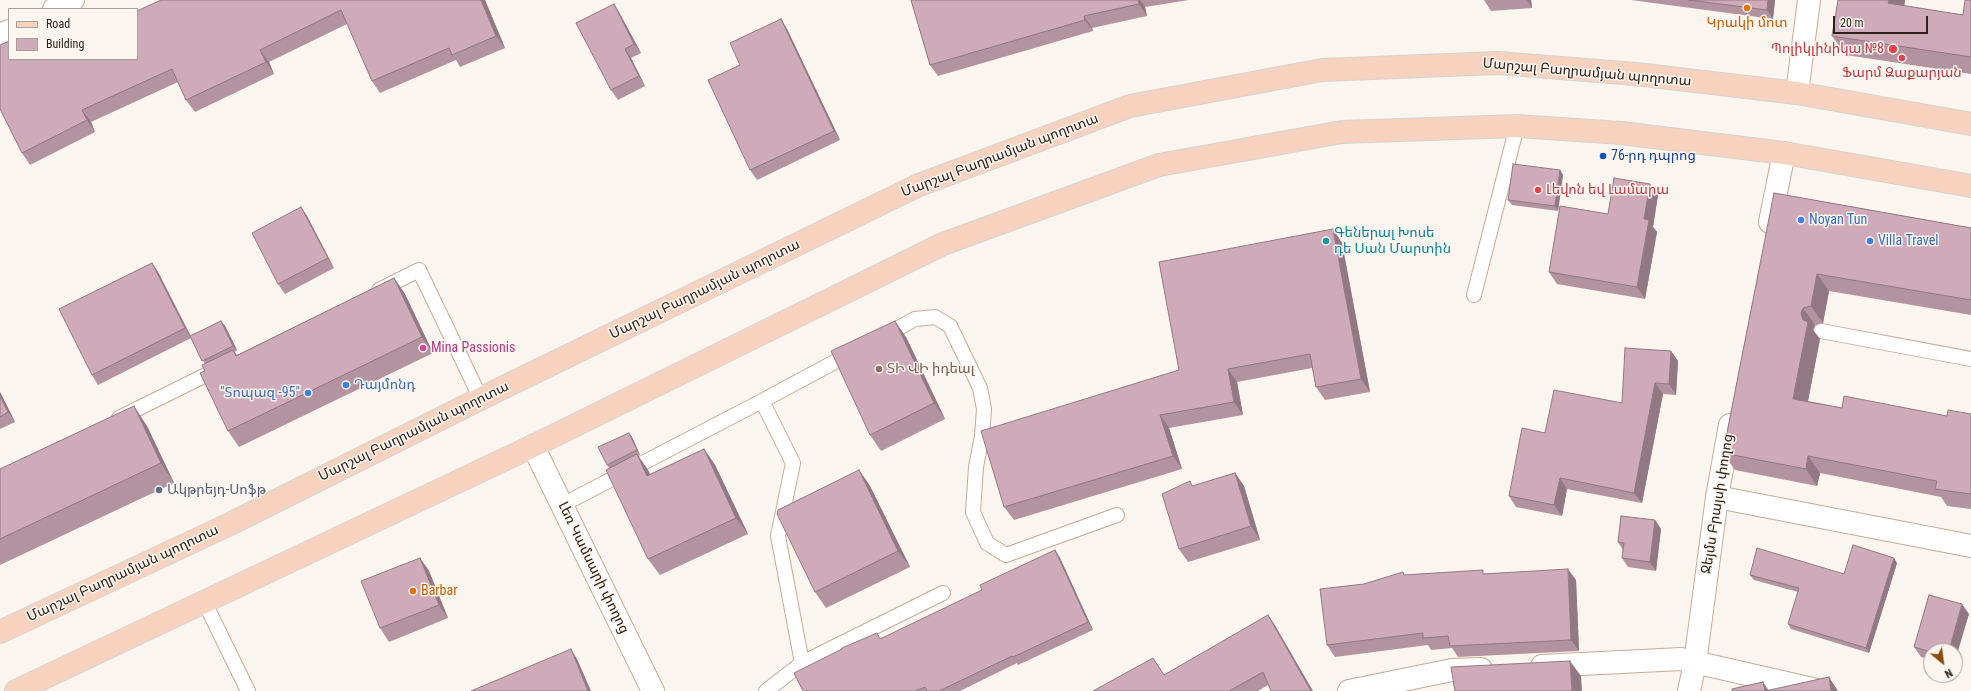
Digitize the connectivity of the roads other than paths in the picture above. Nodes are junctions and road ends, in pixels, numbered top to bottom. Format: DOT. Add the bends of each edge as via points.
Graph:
graph roads {
  1 [pos="73,0"];
  2 [pos="1809,0"];
  3 [pos="56,8"];
  4 [pos="1797,93"];
  5 [pos="1971,124"];
  6 [pos="1517,126"];
  7 [pos="1784,153"];
  8 [pos="1971,186"];
  9 [pos="1767,240"];
  10 [pos="369,294"];
  11 [pos="1474,295"];
  12 [pos="1821,331"];
  13 [pos="1971,359"];
  14 [pos="227,364"];
  15 [pos="481,399"];
  16 [pos="762,401"];
  17 [pos="1735,403"];
  18 [pos="106,424"];
  19 [pos="533,446"];
  20 [pos="1717,497"];
  21 [pos="562,505"];
  22 [pos="1117,515"];
  23 [pos="1971,546"];
  24 [pos="943,593"];
  25 [pos="205,603"];
  26 [pos="0,632"];
  27 [pos="802,663"];
  28 [pos="1695,663"];
  29 [pos="1523,666"];
  30 [pos="1500,668"];
  31 [pos="16,691"];
  32 [pos="248,691"];
  33 [pos="653,691"];
  34 [pos="766,691"];
  35 [pos="1349,691"];
  36 [pos="1689,691"];
  37 [pos="1821,691"];
  1 -- 3 [label="street"];
  2 -- 4 [label="street"];
  4 -- 5 [label="main road, Մարշալ Բաղրամյան պողոտա"];
  4 -- 15 [label="main road, Մարշալ Բաղրամյան պողոտա" via="1636,74 1498,63 1322,70 1130,106 919,185"];
  6 -- 7 [label="main road" via="1621,133"];
  6 -- 11 [label="lane"];
  6 -- 19 [label="main road" via="1342,132 1159,165 943,244"];
  7 -- 8 [label="main road"];
  7 -- 9 [label="street"];
  10 -- 15 [label="lane" via="419,270"];
  12 -- 13 [label="lane"];
  14 -- 18 [label="lane"];
  15 -- 26 [label="main road, Մարշալ Բաղրամյան պողոտա" via="230,524"];
  16 -- 21 [label="lane"];
  16 -- 22 [label="lane" via="915,320 935,317 950,326 980,388 984,409 973,512 987,543 1006,555"];
  16 -- 27 [label="lane" via="793,463 778,536"];
  17 -- 20 [label="street, Ջեյմս Բրայսի փողոց"];
  19 -- 21 [label="street, Լեռ Կամսարի փողոց"];
  19 -- 25 [label="main road"];
  20 -- 23 [label="street"];
  20 -- 28 [label="street, Ջեյմս Բրայսի փողոց"];
  21 -- 33 [label="street, Լեռ Կամսարի փողոց"];
  24 -- 27 [label="lane"];
  25 -- 31 [label="main road"];
  25 -- 32 [label="lane"];
  27 -- 34 [label="lane"];
  28 -- 29 [label="street" via="1681,659"];
  28 -- 36 [label="street, Ջեյմս Բրայսի փողոց"];
  28 -- 37 [label="street" via="1724,667"];
  30 -- 35 [label="street" via="1452,670"];
}
